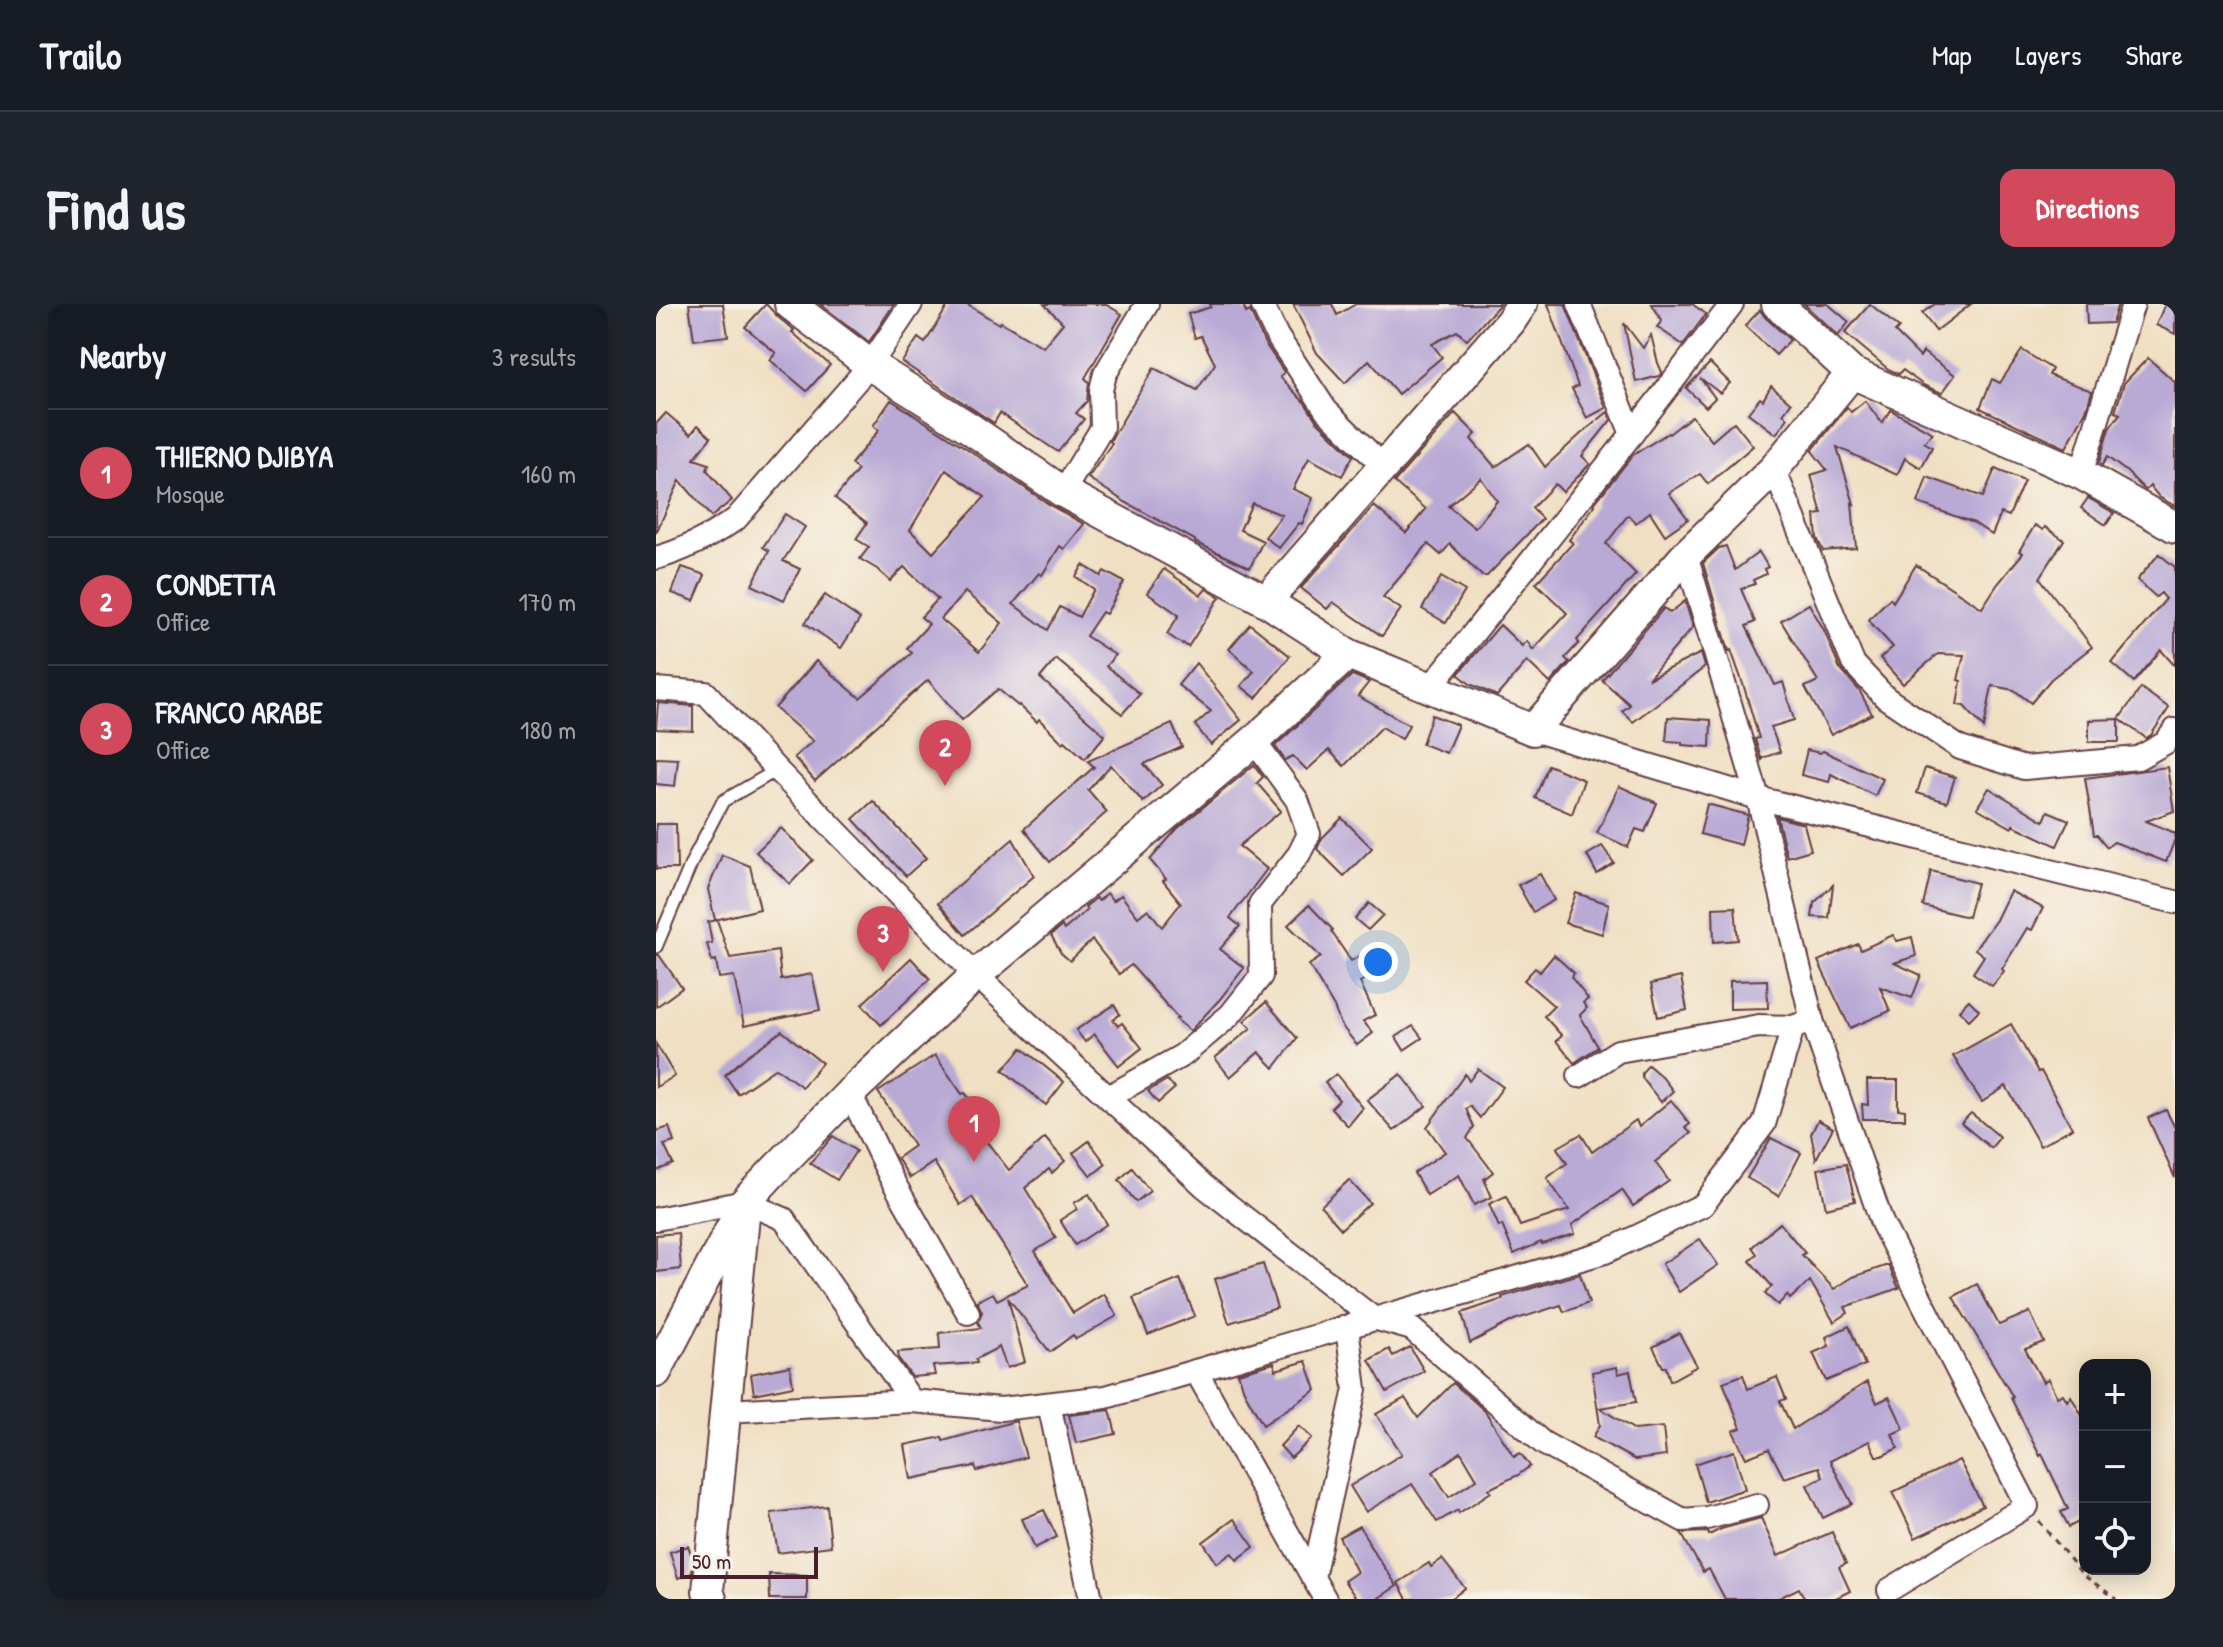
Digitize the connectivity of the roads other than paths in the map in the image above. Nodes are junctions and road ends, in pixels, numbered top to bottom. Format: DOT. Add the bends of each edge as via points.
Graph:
graph roads {
  1 [pos="790,304"];
  2 [pos="911,304"];
  3 [pos="1147,304"];
  4 [pos="1262,304"];
  5 [pos="1522,304"];
  6 [pos="1579,304"];
  7 [pos="1732,304"];
  8 [pos="1777,304"];
  9 [pos="2133,304"];
  10 [pos="870,365"];
  11 [pos="1852,373"];
  12 [pos="1632,434"];
  13 [pos="1384,467"];
  14 [pos="1774,469"];
  15 [pos="2081,474"];
  16 [pos="1063,492"];
  17 [pos="2175,527"];
  18 [pos="1686,555"];
  19 [pos="656,558"];
  20 [pos="1266,601"];
  21 [pos="1348,654"];
  22 [pos="656,689"];
  23 [pos="1429,689"];
  24 [pos="1533,730"];
  25 [pos="2175,730"];
  26 [pos="1254,741"];
  27 [pos="777,770"];
  28 [pos="1758,798"];
  29 [pos="2175,902"];
  30 [pos="656,947"];
  31 [pos="976,975"];
  32 [pos="1802,1023"];
  33 [pos="1579,1076"];
  34 [pos="850,1093"];
  35 [pos="1108,1097"];
  36 [pos="745,1202"];
  37 [pos="656,1219"];
  38 [pos="968,1313"];
  39 [pos="1373,1318"];
  40 [pos="1347,1327"];
  41 [pos="1196,1371"];
  42 [pos="656,1372"];
  43 [pos="912,1401"];
  44 [pos="1049,1404"];
  45 [pos="725,1411"];
  46 [pos="1757,1505"];
  47 [pos="1313,1577"];
  48 [pos="1889,1590"];
  49 [pos="711,1599"];
  50 [pos="1091,1599"];
  51 [pos="1325,1599"];
  1 -- 10 [label="street"];
  2 -- 10 [label="street"];
  3 -- 16 [label="street" via="1105,374 1102,428"];
  4 -- 13 [label="street" via="1326,410"];
  5 -- 13 [label="street"];
  6 -- 12 [label="street"];
  7 -- 12 [label="street"];
  8 -- 11 [label="street"];
  9 -- 15 [label="street"];
  10 -- 16 [label="street"];
  10 -- 19 [label="street" via="736,519 709,537"];
  11 -- 14 [label="street"];
  11 -- 15 [label="street"];
  12 -- 23 [label="street"];
  13 -- 20 [label="street"];
  14 -- 18 [label="street"];
  14 -- 25 [label="street" via="1853,663 1886,698 1960,748 2024,768 2138,758 2165,743"];
  15 -- 17 [label="street"];
  16 -- 20 [label="street"];
  18 -- 24 [label="street"];
  18 -- 28 [label="street"];
  20 -- 21 [label="street"];
  21 -- 23 [label="street"];
  21 -- 26 [label="street"];
  22 -- 27 [label="street" via="706,693"];
  23 -- 24 [label="street"];
  24 -- 28 [label="street"];
  26 -- 31 [label="street"];
  26 -- 35 [label="street" via="1297,800 1309,834 1260,904 1261,976 1230,1015 1183,1055"];
  27 -- 30 [label="lane" via="723,801"];
  27 -- 31 [label="street"];
  28 -- 29 [label="street"];
  28 -- 32 [label="street"];
  31 -- 34 [label="street"];
  31 -- 35 [label="street"];
  32 -- 33 [label="street" via="1618,1051"];
  32 -- 39 [label="street" via="1764,1124 1703,1205 1605,1252"];
  32 -- 48 [label="street" via="1882,1223 2027,1506"];
  34 -- 36 [label="street"];
  34 -- 38 [label="street"];
  35 -- 39 [label="street" via="1204,1186"];
  36 -- 37 [label="street"];
  36 -- 42 [label="street"];
  36 -- 43 [label="street" via="784,1219"];
  36 -- 45 [label="street"];
  39 -- 40 [label="street"];
  39 -- 46 [label="street" via="1412,1329 1543,1443 1683,1520"];
  40 -- 41 [label="street"];
  40 -- 47 [label="street" via="1355,1389"];
  41 -- 44 [label="street" via="1106,1397"];
  41 -- 47 [label="street"];
  43 -- 44 [label="street" via="1001,1409"];
  43 -- 45 [label="street"];
  44 -- 50 [label="street"];
  45 -- 49 [label="street"];
  47 -- 51 [label="street"];
}
